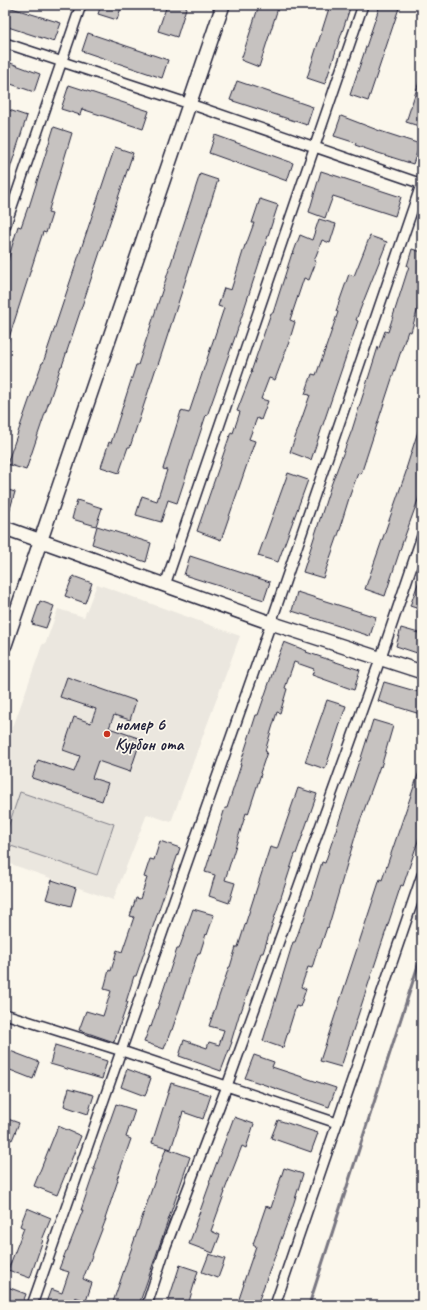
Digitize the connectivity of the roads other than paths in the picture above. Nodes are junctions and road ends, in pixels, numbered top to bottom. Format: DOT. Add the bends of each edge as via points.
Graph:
graph roads {
  1 [pos="81,5"];
  2 [pos="223,5"];
  3 [pos="363,5"];
  4 [pos="5,43"];
  5 [pos="62,62"];
  6 [pos="190,104"];
  7 [pos="314,146"];
  8 [pos="422,183"];
  9 [pos="5,228"];
  10 [pos="5,528"];
  11 [pos="422,536"];
  12 [pos="41,540"];
  13 [pos="165,585"];
  14 [pos="271,622"];
  15 [pos="5,645"];
  16 [pos="381,657"];
  17 [pos="422,672"];
  18 [pos="422,875"];
  19 [pos="5,1014"];
  20 [pos="122,1051"];
  21 [pos="227,1086"];
  22 [pos="337,1123"];
  23 [pos="32,1305"];
  24 [pos="148,1305"];
  25 [pos="275,1305"];
  1 -- 5 [label="street"];
  2 -- 6 [label="street"];
  3 -- 7 [label="street"];
  4 -- 5 [label="street"];
  5 -- 6 [label="street"];
  5 -- 9 [label="street"];
  6 -- 7 [label="street"];
  6 -- 12 [label="street"];
  7 -- 8 [label="street"];
  7 -- 13 [label="street"];
  8 -- 14 [label="street"];
  10 -- 12 [label="street"];
  11 -- 16 [label="street"];
  12 -- 13 [label="street"];
  12 -- 15 [label="street"];
  13 -- 14 [label="street"];
  14 -- 16 [label="street"];
  14 -- 20 [label="street"];
  16 -- 17 [label="street"];
  16 -- 21 [label="street"];
  18 -- 22 [label="street"];
  19 -- 20 [label="street"];
  20 -- 21 [label="street"];
  20 -- 23 [label="street"];
  21 -- 22 [label="street"];
  21 -- 24 [label="street" via="166,1246"];
  22 -- 25 [label="street"];
}
